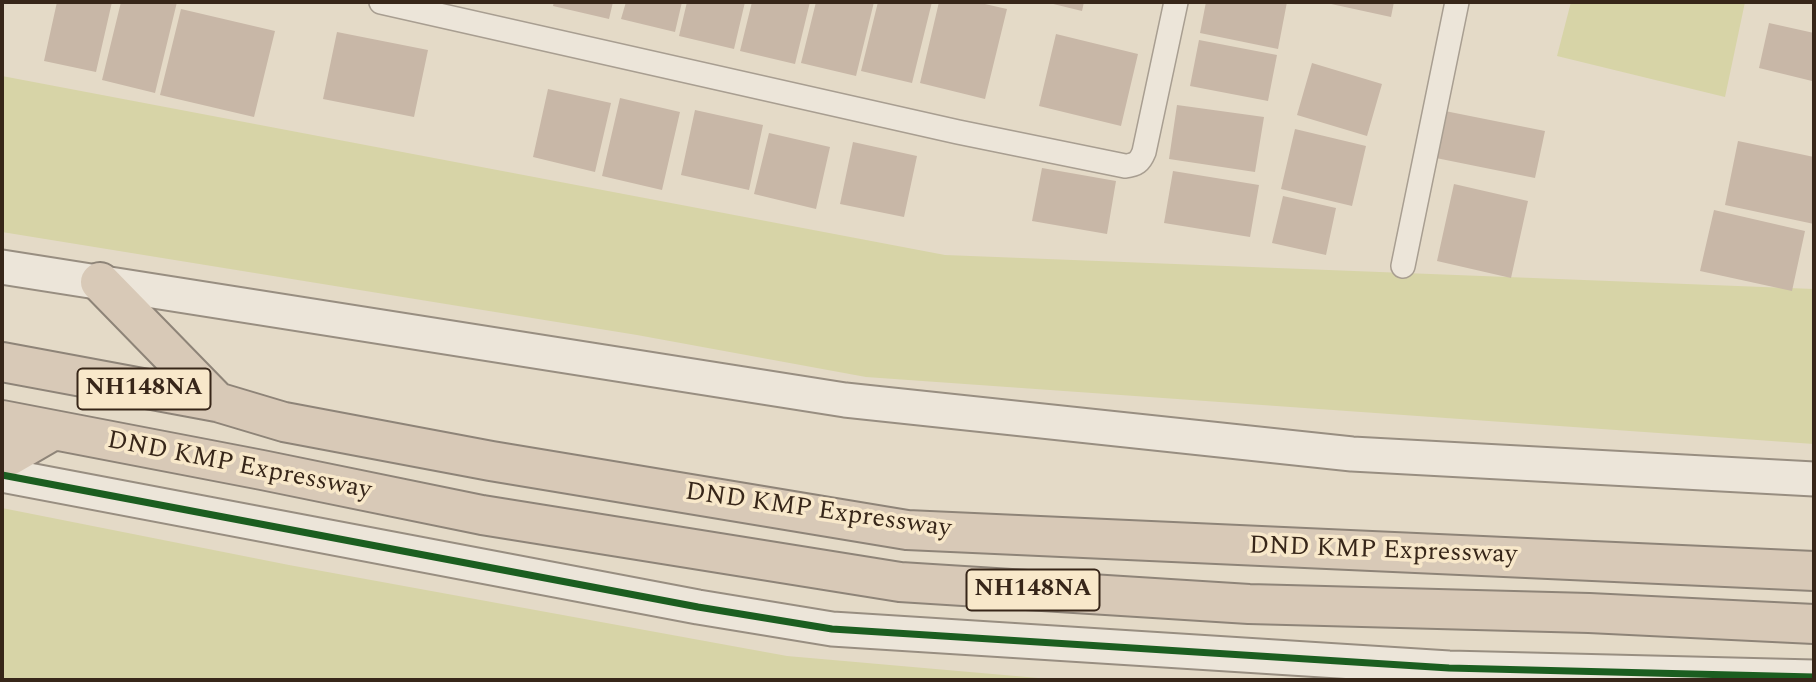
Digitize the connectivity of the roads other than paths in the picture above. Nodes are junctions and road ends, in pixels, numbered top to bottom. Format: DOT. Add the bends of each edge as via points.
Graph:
graph roads {
  1 [pos="381,2"];
  2 [pos="1176,2"];
  3 [pos="1457,2"];
  4 [pos="1403,266"];
  5 [pos="2,267"];
  6 [pos="100,282"];
  7 [pos="2,362"];
  8 [pos="217,402"];
  9 [pos="2,420"];
  10 [pos="52,431"];
  11 [pos="2,460"];
  12 [pos="2,475"];
  13 [pos="1814,478"];
  14 [pos="1814,571"];
  15 [pos="1814,624"];
  16 [pos="1814,677"];
  1 -- 2 [label="street" via="1125,166 1140,161 1144,152"];
  3 -- 4 [label="street"];
  5 -- 6 [label="street"];
  6 -- 8 [label="highway"];
  6 -- 13 [label="street" via="845,400 1352,454"];
  7 -- 8 [label="highway, DND KMP Expressway / NH148NA"];
  8 -- 14 [label="highway, DND KMP Expressway / NH148NA" via="284,422 491,461 907,530"];
  9 -- 10 [label="highway, DND KMP Expressway / NH148NA"];
  10 -- 11 [label="highway"];
  10 -- 15 [label="highway, DND KMP Expressway / NH148NA" via="482,515 900,582 1249,604"];
  12 -- 16 [label="street" via="832,629 1448,668"];
}
